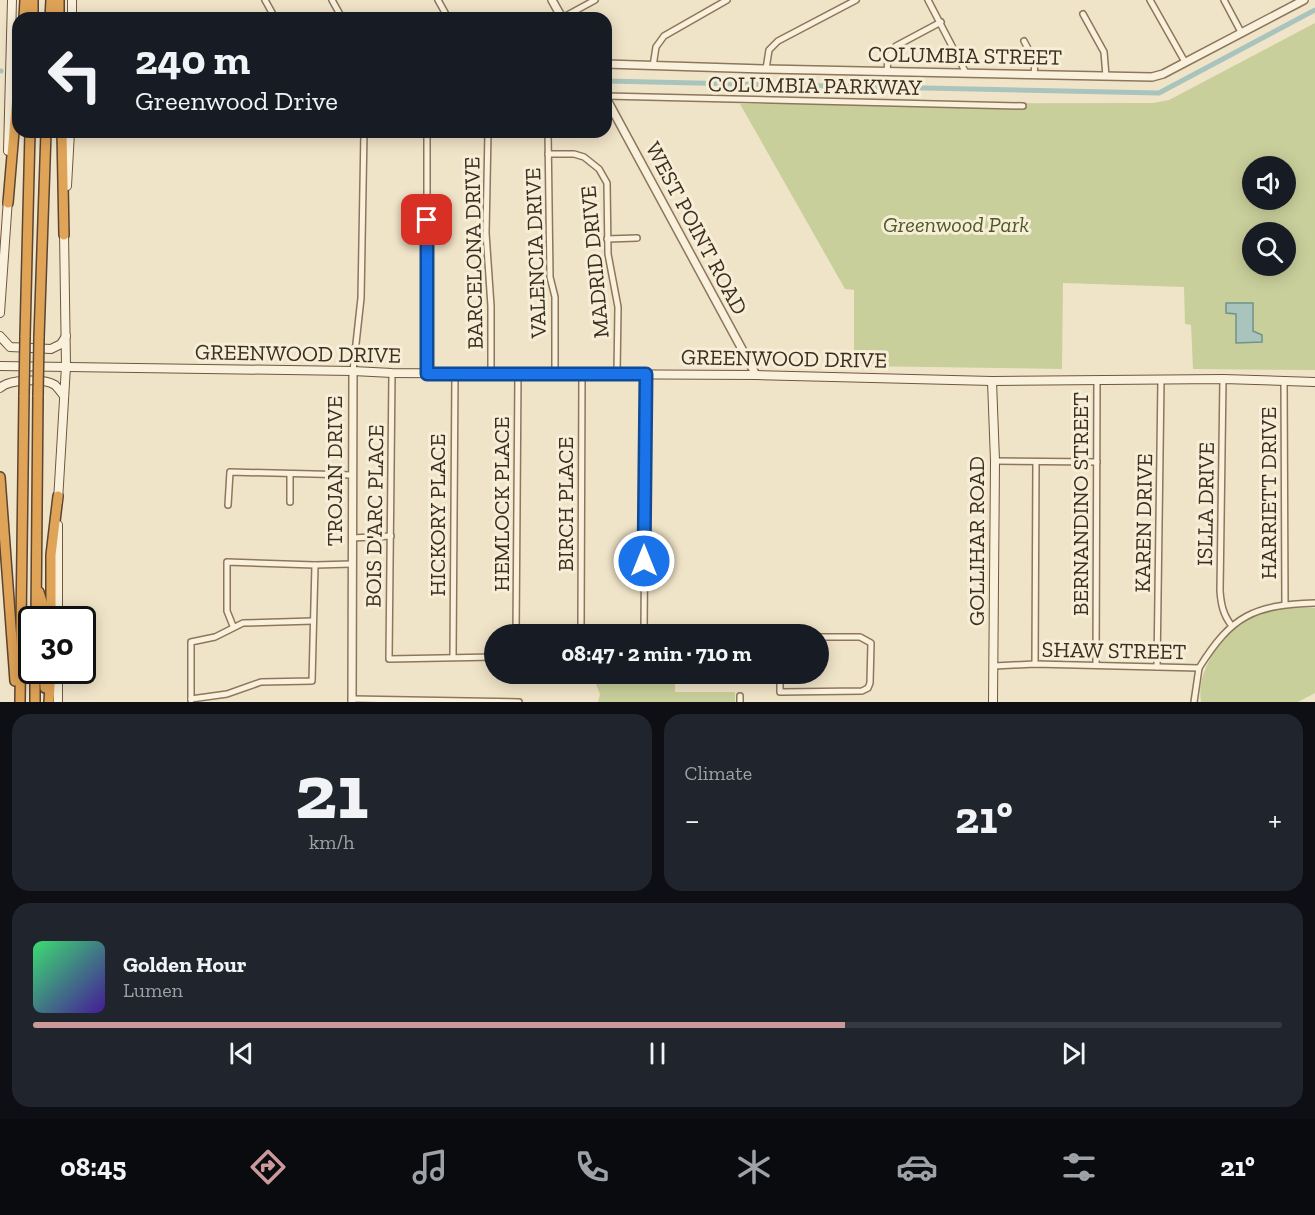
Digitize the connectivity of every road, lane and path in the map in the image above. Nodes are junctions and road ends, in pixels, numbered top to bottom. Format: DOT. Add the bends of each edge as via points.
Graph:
graph roads {
  1 [pos="12,0"];
  2 [pos="595,0"];
  3 [pos="727,0"];
  4 [pos="856,0"];
  5 [pos="928,0"];
  6 [pos="1150,0"];
  7 [pos="1224,0"];
  8 [pos="1302,0"];
  9 [pos="573,12"];
  10 [pos="1083,14"];
  11 [pos="941,22"];
  12 [pos="1241,32"];
  13 [pos="1024,41"];
  14 [pos="1185,62"];
  15 [pos="612,64"];
  16 [pos="653,66"];
  17 [pos="766,69"];
  18 [pos="887,72"];
  19 [pos="966,73"];
  20 [pos="1035,75"];
  21 [pos="1106,76"];
  22 [pos="612,97"];
  23 [pos="1023,106"];
  24 [pos="612,108"];
  25 [pos="13,138"];
  26 [pos="30,138"];
  27 [pos="46,138"];
  28 [pos="62,138"];
  29 [pos="70,138"];
  30 [pos="364,138"];
  31 [pos="427,138"];
  32 [pos="488,138"];
  33 [pos="548,138"];
  34 [pos="548,154"];
  35 [pos="8,203"];
  36 [pos="64,235"];
  37 [pos="638,238"];
  38 [pos="607,239"];
  39 [pos="0,313"];
  40 [pos="67,335"];
  41 [pos="0,336"];
  42 [pos="0,366"];
  43 [pos="66,366"];
  44 [pos="353,371"];
  45 [pos="392,373"];
  46 [pos="454,373"];
  47 [pos="491,373"];
  48 [pos="555,373"];
  49 [pos="582,373"];
  50 [pos="427,374"];
  51 [pos="518,374"];
  52 [pos="617,374"];
  53 [pos="646,374"];
  54 [pos="756,375"];
  55 [pos="1223,379"];
  56 [pos="1097,380"];
  57 [pos="1161,380"];
  58 [pos="992,381"];
  59 [pos="1284,381"];
  60 [pos="1315,382"];
  61 [pos="0,388"];
  62 [pos="64,396"];
  63 [pos="995,461"];
  64 [pos="1036,462"];
  65 [pos="1097,462"];
  66 [pos="290,474"];
  67 [pos="352,475"];
  68 [pos="0,477"];
  69 [pos="58,496"];
  70 [pos="290,502"];
  71 [pos="228,505"];
  72 [pos="391,536"];
  73 [pos="352,538"];
  74 [pos="352,564"];
  75 [pos="315,565"];
  76 [pos="36,581"];
  77 [pos="1315,603"];
  78 [pos="1285,604"];
  79 [pos="36,606"];
  80 [pos="43,606"];
  81 [pos="51,606"];
  82 [pos="58,606"];
  83 [pos="313,621"];
  84 [pos="516,624"];
  85 [pos="581,624"];
  86 [pos="644,624"];
  87 [pos="233,626"];
  88 [pos="1232,626"];
  89 [pos="829,637"];
  90 [pos="453,657"];
  91 [pos="484,657"];
  92 [pos="1035,664"];
  93 [pos="1096,665"];
  94 [pos="994,666"];
  95 [pos="1157,667"];
  96 [pos="1199,668"];
  97 [pos="35,684"];
  98 [pos="44,684"];
  99 [pos="51,684"];
  100 [pos="58,684"];
  101 [pos="780,684"];
  102 [pos="352,700"];
  103 [pos="191,701"];
  104 [pos="18,702"];
  105 [pos="35,702"];
  106 [pos="45,702"];
  107 [pos="50,702"];
  108 [pos="58,702"];
  109 [pos="519,702"];
  110 [pos="993,702"];
  111 [pos="1194,702"];
  1 -- 35 [label="main road"];
  2 -- 9 [label="street"];
  3 -- 16 [label="street" via="664,36 656,47"];
  4 -- 17 [label="street" via="778,41 769,50"];
  5 -- 11 [label="street"];
  6 -- 14 [label="street"];
  7 -- 12 [label="street"];
  8 -- 12 [label="street, COLUMBIA STREET"];
  10 -- 21 [label="street" via="1104,52"];
  11 -- 18 [label="street" via="892,50"];
  11 -- 19 [label="street"];
  12 -- 14 [label="street, COLUMBIA STREET"];
  13 -- 20 [label="street" via="1035,62"];
  14 -- 21 [label="street, COLUMBIA STREET" via="1152,76"];
  15 -- 16 [label="street, COLUMBIA STREET"];
  16 -- 17 [label="street, COLUMBIA STREET"];
  17 -- 18 [label="street, COLUMBIA STREET"];
  18 -- 19 [label="street, COLUMBIA STREET"];
  19 -- 20 [label="street, COLUMBIA STREET"];
  20 -- 21 [label="street, COLUMBIA STREET"];
  22 -- 23 [label="street, COLUMBIA PARKWAY"];
  24 -- 54 [label="street, WEST POINT ROAD"];
  25 -- 35 [label="highway"];
  26 -- 104 [label="highway, bridge"];
  27 -- 76 [label="highway, bridge"];
  28 -- 36 [label="highway"];
  29 -- 36 [label="main road"];
  30 -- 44 [label="street, TROJAN DRIVE" via="361,297"];
  31 -- 50 [label="street"];
  32 -- 47 [label="street, BARCELONA DRIVE" via="486,233"];
  33 -- 34 [label="street, VALENCIA DRIVE"];
  34 -- 38 [label="street, MADRID DRIVE" via="584,157 604,174 608,189"];
  34 -- 48 [label="street, VALENCIA DRIVE"];
  35 -- 39 [label="main road"];
  36 -- 40 [label="main road"];
  37 -- 38 [label="street"];
  38 -- 52 [label="street, MADRID DRIVE" via="618,307"];
  40 -- 41 [label="main road" via="51,349 10,347"];
  40 -- 43 [label="main road"];
  42 -- 43 [label="main road, GREENWOOD DRIVE"];
  43 -- 44 [label="main road, GREENWOOD DRIVE"];
  43 -- 62 [label="main road"];
  44 -- 45 [label="main road, GREENWOOD DRIVE"];
  44 -- 67 [label="street, TROJAN DRIVE"];
  45 -- 50 [label="main road, GREENWOOD DRIVE"];
  45 -- 72 [label="street, BOIS D'ARC PLACE"];
  46 -- 47 [label="main road, GREENWOOD DRIVE"];
  46 -- 50 [label="main road, GREENWOOD DRIVE"];
  46 -- 90 [label="street, HICKORY PLACE"];
  47 -- 51 [label="main road, GREENWOOD DRIVE"];
  48 -- 49 [label="main road, GREENWOOD DRIVE"];
  48 -- 51 [label="main road, GREENWOOD DRIVE"];
  49 -- 52 [label="main road, GREENWOOD DRIVE"];
  49 -- 85 [label="street, BIRCH PLACE"];
  51 -- 84 [label="street, HEMLOCK PLACE"];
  52 -- 53 [label="main road, GREENWOOD DRIVE"];
  53 -- 54 [label="main road, GREENWOOD DRIVE"];
  53 -- 86 [label="street"];
  54 -- 58 [label="main road, GREENWOOD DRIVE"];
  55 -- 57 [label="main road, GREENWOOD DRIVE"];
  55 -- 59 [label="main road, GREENWOOD DRIVE"];
  55 -- 88 [label="street, ISLLA DRIVE" via="1220,591 1221,606"];
  56 -- 57 [label="main road, GREENWOOD DRIVE"];
  56 -- 58 [label="main road, GREENWOOD DRIVE"];
  56 -- 65 [label="street, BERNANDINO STREET"];
  57 -- 95 [label="street, KAREN DRIVE"];
  58 -- 63 [label="main road, GOLLIHAR ROAD"];
  59 -- 60 [label="main road, GREENWOOD DRIVE"];
  59 -- 78 [label="street, HARRIETT DRIVE"];
  61 -- 62 [label="main road" via="11,381 47,382 57,386"];
  62 -- 69 [label="main road"];
  63 -- 64 [label="street"];
  63 -- 94 [label="main road, GOLLIHAR ROAD"];
  64 -- 65 [label="street"];
  64 -- 92 [label="street"];
  65 -- 93 [label="street, BERNANDINO STREET"];
  66 -- 67 [label="street"];
  66 -- 70 [label="street"];
  66 -- 71 [label="street" via="230,472"];
  67 -- 73 [label="street, TROJAN DRIVE"];
  68 -- 104 [label="highway"];
  69 -- 81 [label="highway" via="51,555"];
  69 -- 82 [label="main road"];
  72 -- 73 [label="street"];
  72 -- 90 [label="street, BOIS D'ARC PLACE" via="389,659"];
  73 -- 74 [label="street, TROJAN DRIVE"];
  74 -- 75 [label="street"];
  74 -- 102 [label="street, TROJAN DRIVE"];
  75 -- 83 [label="street"];
  75 -- 87 [label="street" via="227,562 227,611"];
  76 -- 79 [label="highway"];
  76 -- 80 [label="highway"];
  77 -- 78 [label="street, SHAW STREET"];
  78 -- 88 [label="street, SHAW STREET" via="1262,609"];
  83 -- 87 [label="street" via="253,621"];
  83 -- 103 [label="street" via="312,681 261,682"];
  87 -- 103 [label="street" via="215,637 191,642"];
  88 -- 96 [label="street, SHAW STREET" via="1213,645"];
  89 -- 101 [label="street" via="860,637 871,643 868,688 780,692"];
  90 -- 91 [label="street"];
  92 -- 93 [label="street, SHAW STREET"];
  92 -- 94 [label="street, SHAW STREET"];
  93 -- 95 [label="street, SHAW STREET"];
  94 -- 110 [label="main road, GOLLIHAR ROAD"];
  95 -- 96 [label="street, SHAW STREET"];
  96 -- 111 [label="street"];
  97 -- 105 [label="highway"];
  98 -- 106 [label="highway"];
  99 -- 107 [label="highway"];
  100 -- 108 [label="main road"];
  102 -- 109 [label="street"];
}
